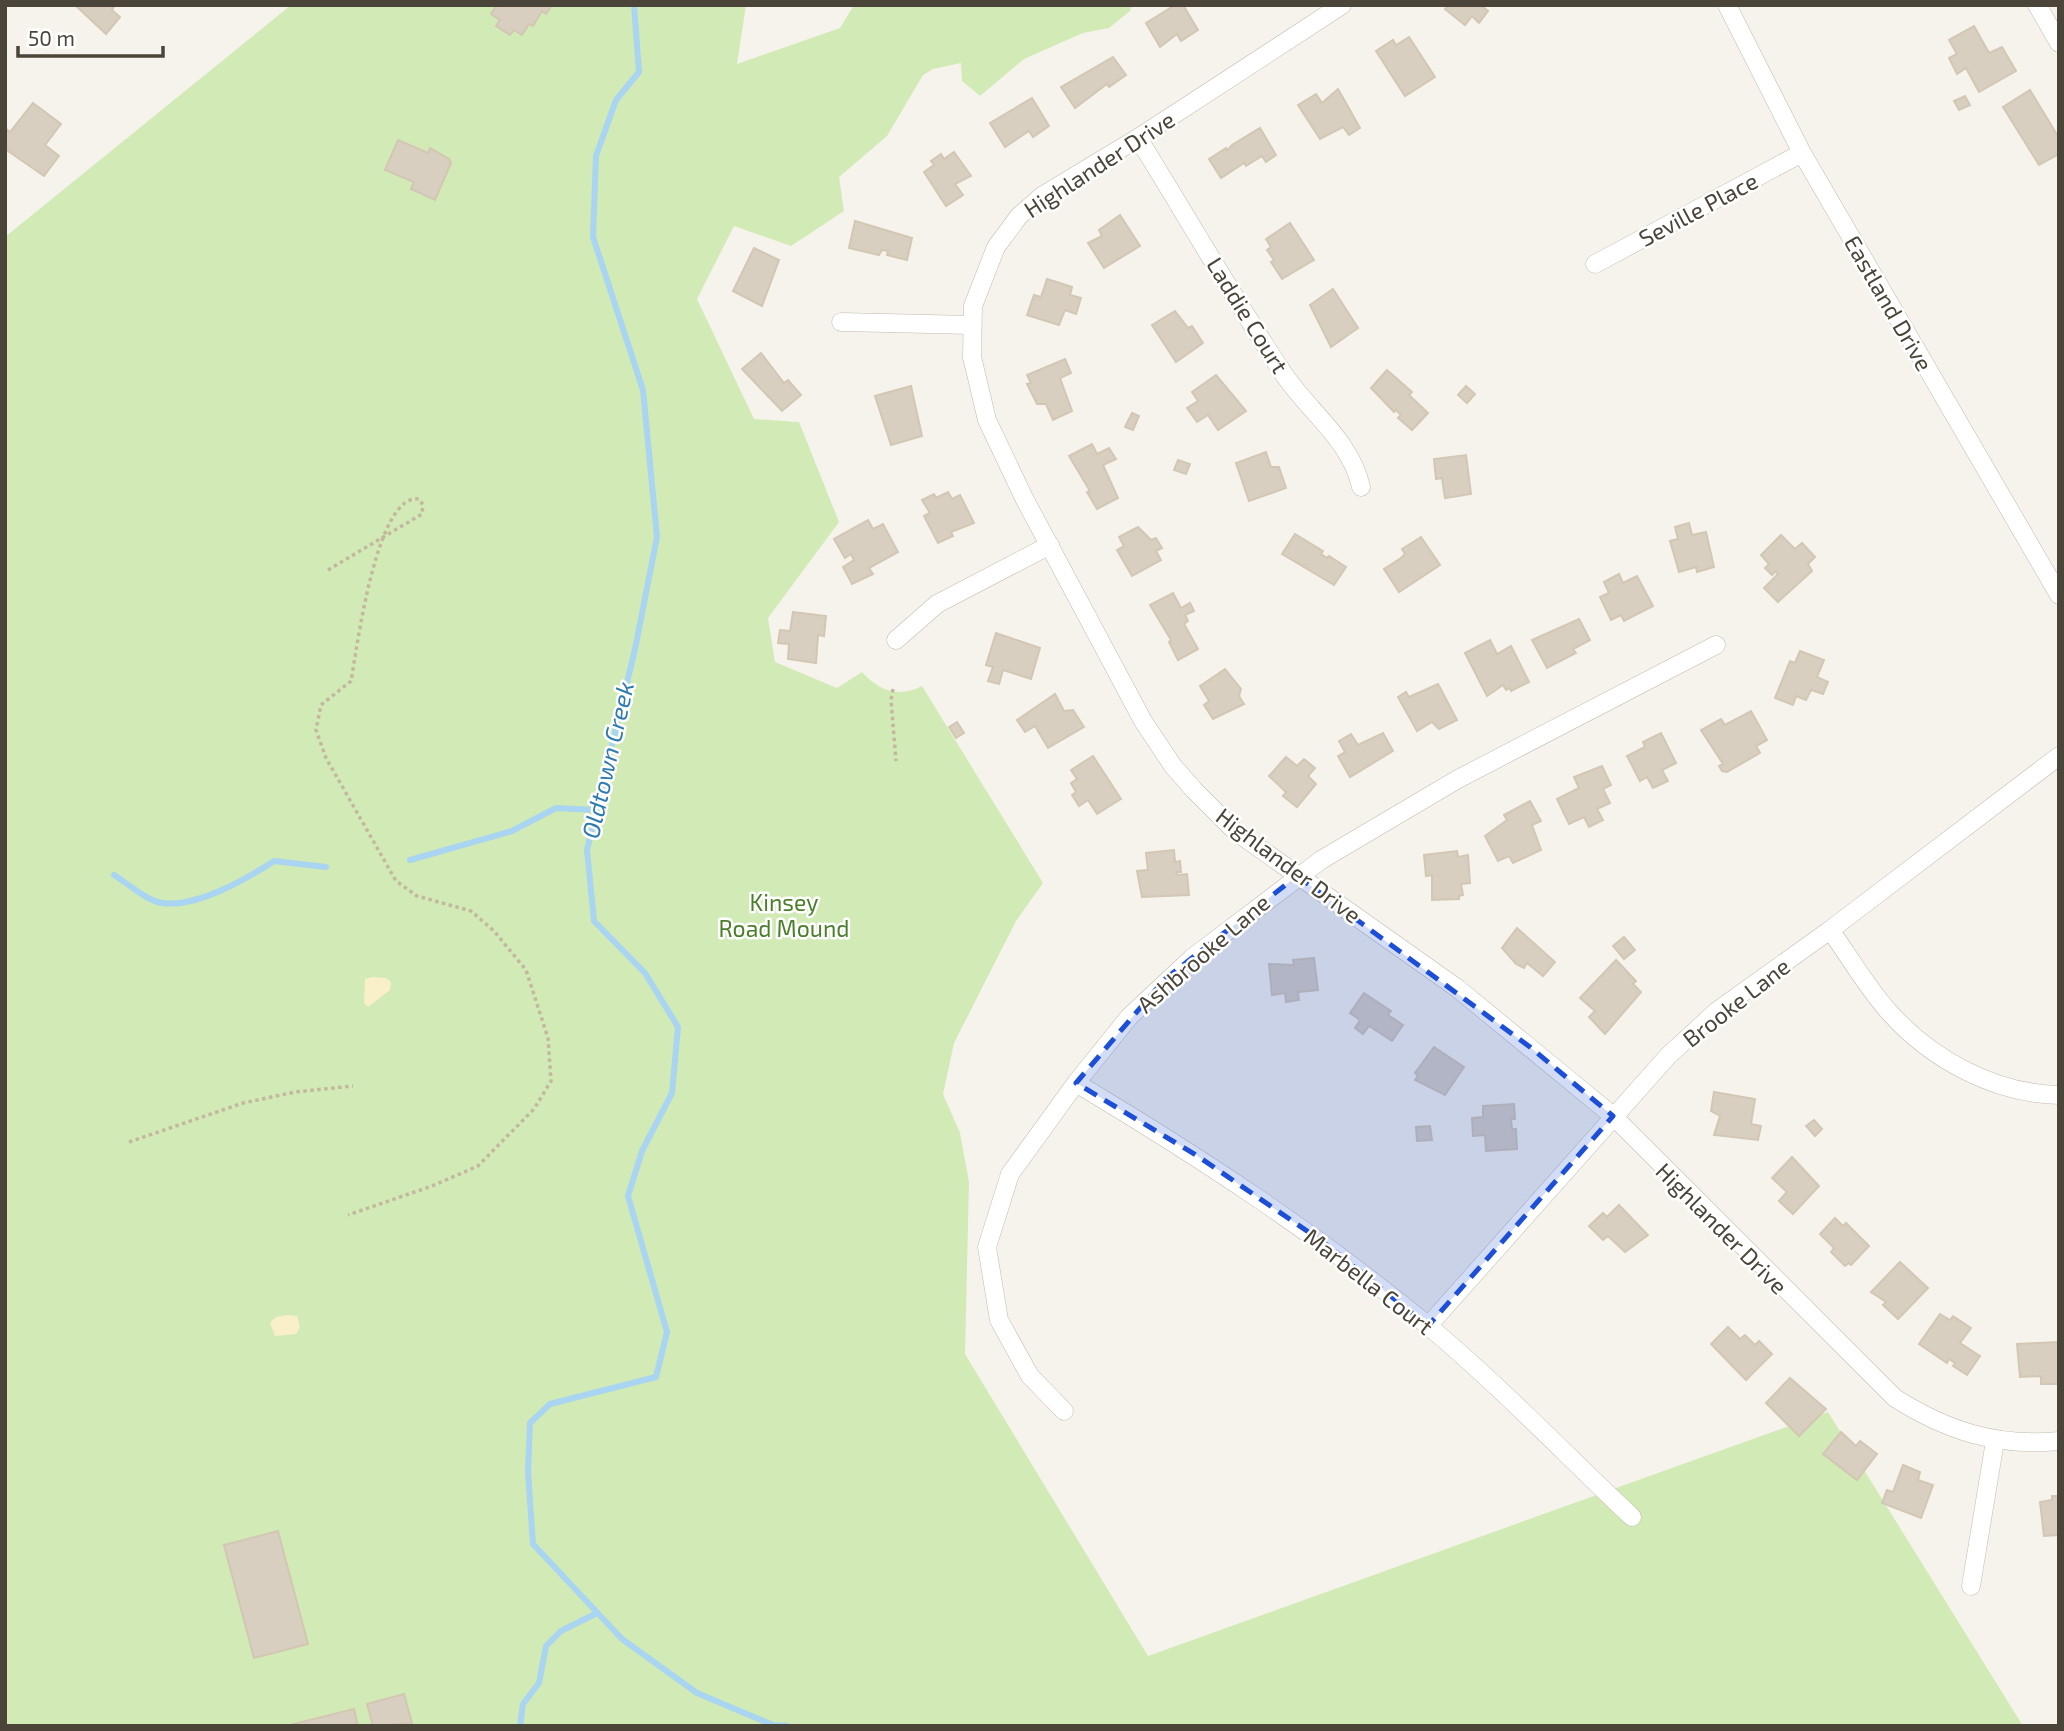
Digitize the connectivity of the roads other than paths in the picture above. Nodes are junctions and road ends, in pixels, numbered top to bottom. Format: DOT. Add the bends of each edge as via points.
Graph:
graph roads {
  1 [pos="1342,5"];
  2 [pos="1727,5"];
  3 [pos="2037,5"];
  4 [pos="2059,43"];
  5 [pos="1138,138"];
  6 [pos="1802,153"];
  7 [pos="1595,264"];
  8 [pos="841,322"];
  9 [pos="972,325"];
  10 [pos="1361,487"];
  11 [pos="1050,545"];
  12 [pos="2059,595"];
  13 [pos="896,640"];
  14 [pos="1716,645"];
  15 [pos="2059,756"];
  16 [pos="1297,876"];
  17 [pos="1830,930"];
  18 [pos="1076,1083"];
  19 [pos="2059,1095"];
  20 [pos="1613,1116"];
  21 [pos="1428,1326"];
  22 [pos="1064,1410"];
  23 [pos="1995,1441"];
  24 [pos="2059,1441"];
  25 [pos="1632,1517"];
  26 [pos="1971,1586"];
  1 -- 5 [label="street, Highlander Drive"];
  2 -- 6 [label="street, Eastland Drive"];
  3 -- 4 [label="street"];
  5 -- 9 [label="street, Highlander Drive" via="1042,196 1018,216 996,247 979,286"];
  5 -- 10 [label="street, Laddie Court" via="1283,373 1342,443"];
  6 -- 7 [label="street, Seville Place"];
  6 -- 12 [label="street, Eastland Drive"];
  8 -- 9 [label="street"];
  9 -- 11 [label="street, Highlander Drive" via="972,357 987,420"];
  11 -- 13 [label="street" via="937,604"];
  11 -- 16 [label="street, Highlander Drive" via="1143,721 1173,766 1235,831"];
  14 -- 16 [label="street, Ashbrooke Lane" via="1393,816"];
  15 -- 17 [label="street, Brooke Lane"];
  16 -- 18 [label="street, Ashbrooke Lane" via="1166,979"];
  16 -- 20 [label="street, Highlander Drive" via="1457,988"];
  17 -- 19 [label="street" via="1890,1014 1953,1066 2029,1094"];
  17 -- 20 [label="street, Brooke Lane" via="1717,1010"];
  18 -- 21 [label="street, Marbella Court" via="1196,1155 1323,1242"];
  18 -- 22 [label="street, Ashbrooke Lane" via="1010,1174 987,1247 999,1320 1030,1376"];
  20 -- 21 [label="street, Brooke Lane"];
  20 -- 23 [label="street, Highlander Drive" via="1895,1398 1955,1430"];
  21 -- 25 [label="street, Marbella Court"];
  23 -- 24 [label="street, Highlander Drive"];
  23 -- 26 [label="street"];
}
